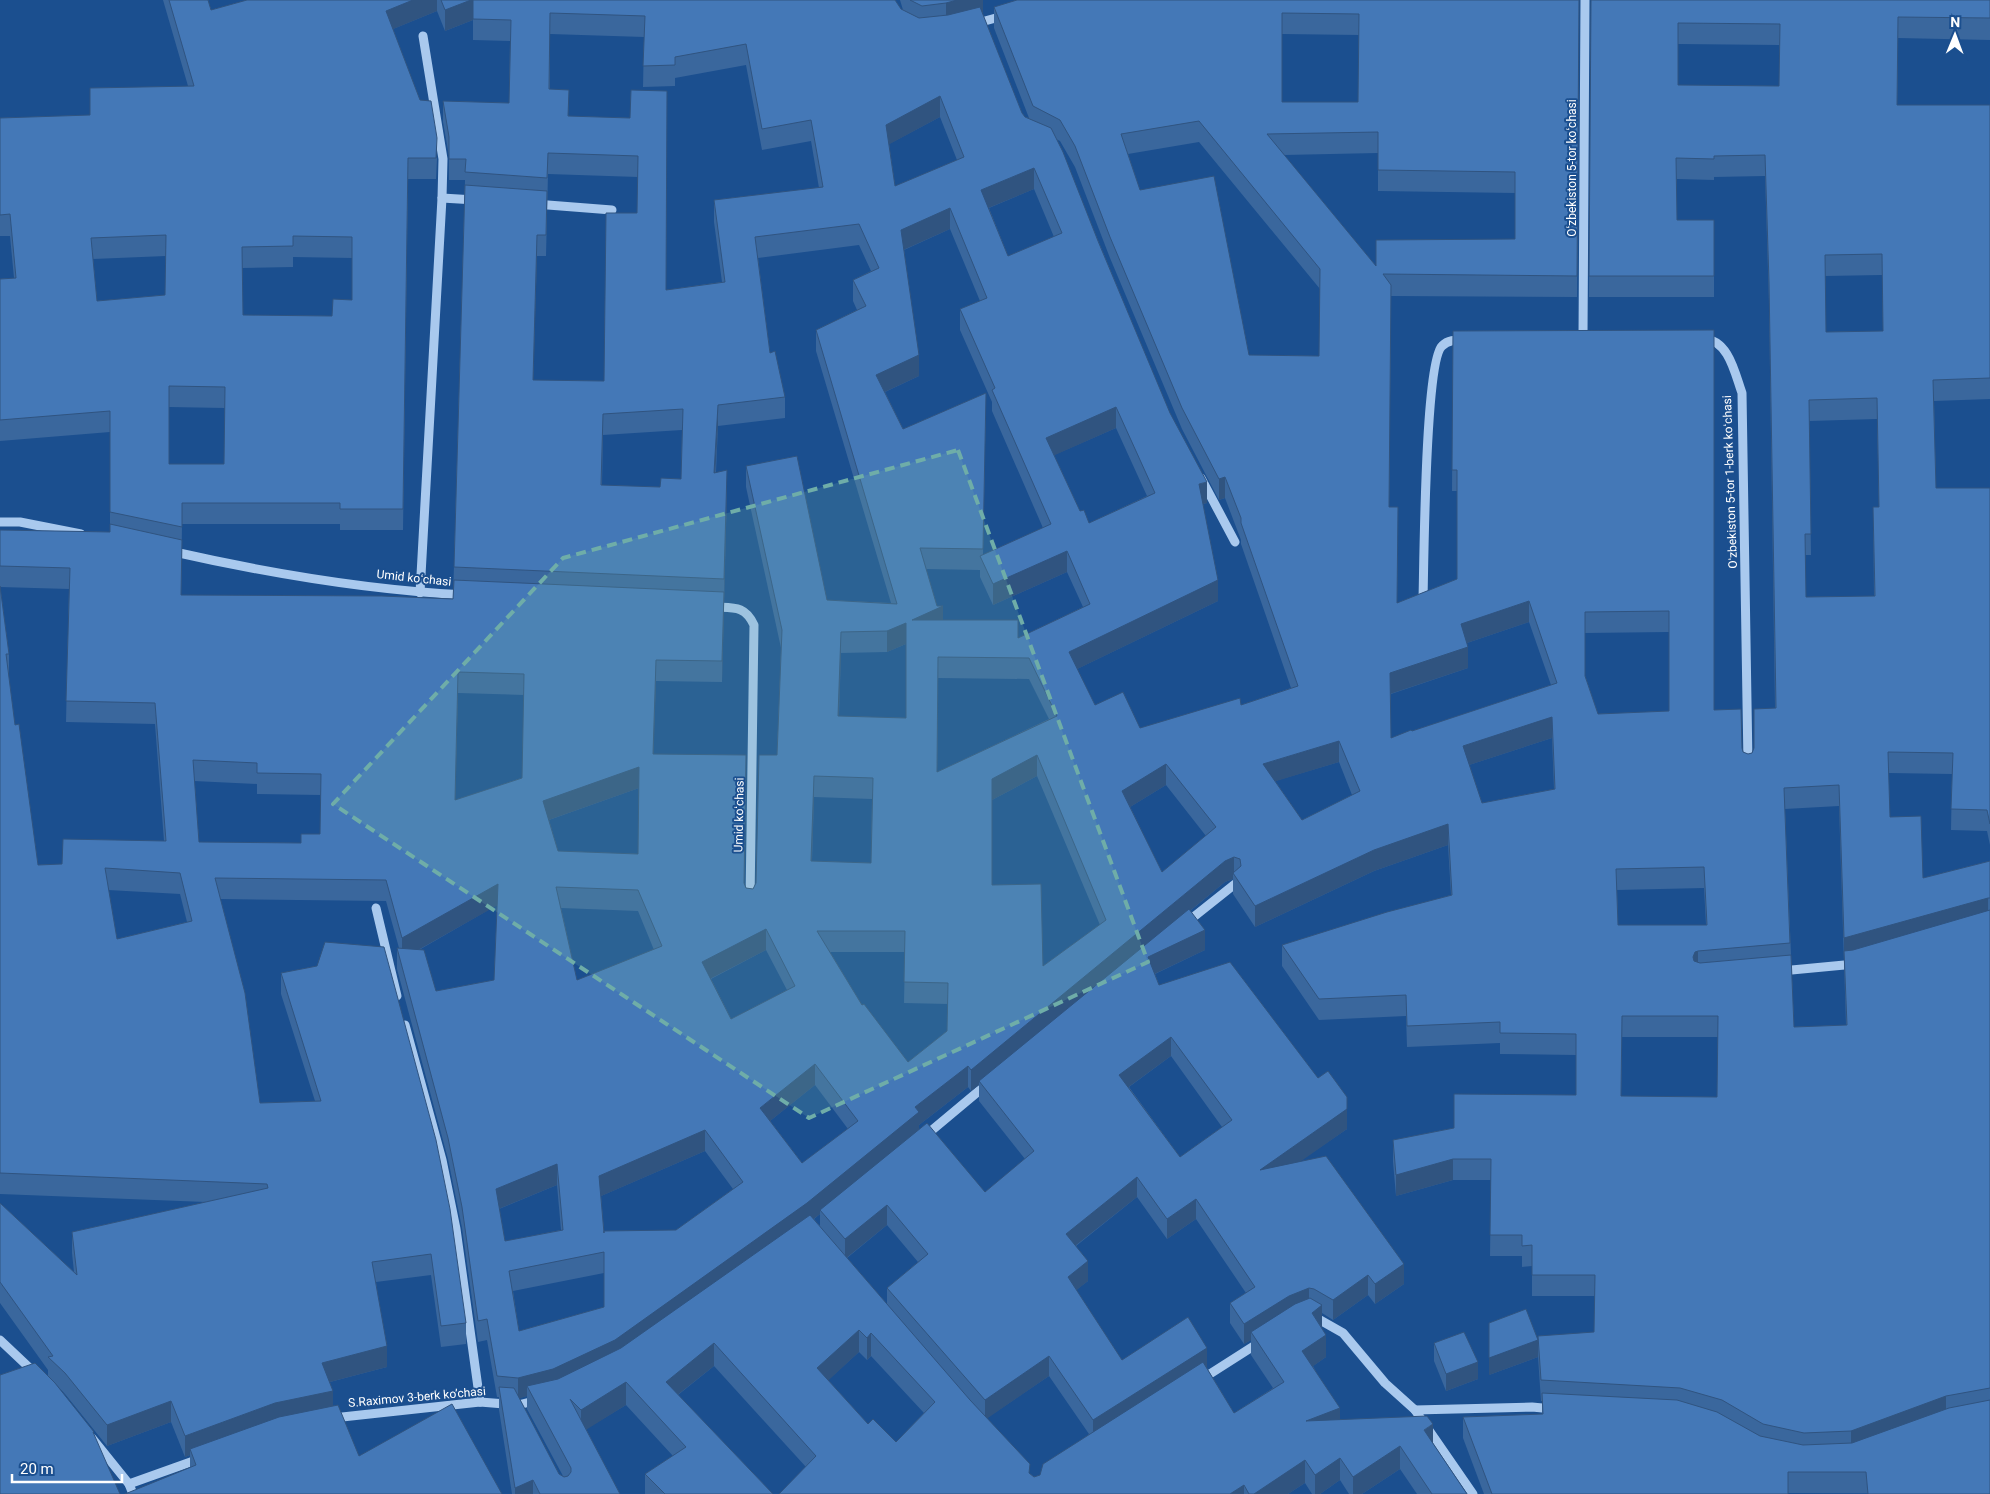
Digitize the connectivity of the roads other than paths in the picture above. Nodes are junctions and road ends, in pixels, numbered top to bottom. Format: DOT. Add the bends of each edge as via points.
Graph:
graph roads {
  1 [pos="1585,0"];
  2 [pos="1011,14"];
  3 [pos="984,21"];
  4 [pos="965,26"];
  5 [pos="988,30"];
  6 [pos="423,36"];
  7 [pos="442,198"];
  8 [pos="480,201"];
  9 [pos="527,204"];
  10 [pos="612,210"];
  11 [pos="1593,337"];
  12 [pos="1692,339"];
  13 [pos="1471,340"];
  14 [pos="1194,466"];
  15 [pos="0,522"];
  16 [pos="93,536"];
  17 [pos="1236,542"];
  18 [pos="157,549"];
  19 [pos="420,593"];
  20 [pos="478,596"];
  21 [pos="1423,599"];
  22 [pos="702,606"];
  23 [pos="1748,769"];
  24 [pos="1235,884"];
  25 [pos="750,904"];
  26 [pos="376,908"];
  27 [pos="1181,927"];
  28 [pos="1869,960"];
  29 [pos="1767,972"];
  30 [pos="398,1002"];
  31 [pos="403,1020"];
  32 [pos="996,1077"];
  33 [pos="919,1140"];
  34 [pos="1302,1318"];
  35 [pos="1268,1337"];
  36 [pos="0,1340"];
  37 [pos="41,1378"];
  38 [pos="1194,1384"];
  39 [pos="545,1398"];
  40 [pos="480,1402"];
  41 [pos="1559,1409"];
  42 [pos="1416,1410"];
  43 [pos="322,1420"];
  44 [pos="85,1430"];
  45 [pos="212,1454"];
  46 [pos="129,1484"];
  47 [pos="134,1494"];
  48 [pos="1473,1494"];
  1 -- 11 [label="street, Oʻzbekiston 5-tor koʻchasi" via="1578,337"];
  2 -- 3 [label="street"];
  3 -- 4 [label="street"];
  3 -- 5 [label="street"];
  6 -- 7 [label="street" via="443,159"];
  7 -- 8 [label="street"];
  7 -- 19 [label="street"];
  9 -- 10 [label="street"];
  12 -- 23 [label="street, Oʻzbekiston 5-tor 1-berk koʻchasi" via="1712,340 1724,349 1742,393"];
  13 -- 21 [label="street" via="1452,340 1441,346 1436,359 1430,394"];
  14 -- 17 [label="street"];
  15 -- 16 [label="street" via="20,522"];
  18 -- 19 [label="street, Umid koʻchasi" via="248,568"];
  19 -- 20 [label="street, Umid koʻchasi"];
  22 -- 25 [label="street, Umid koʻchasi" via="741,610 750,615 754,625"];
  24 -- 27 [label="street"];
  26 -- 30 [label="street"];
  28 -- 29 [label="street" via="1851,965"];
  31 -- 40 [label="street" via="442,1160 456,1229"];
  32 -- 33 [label="street"];
  34 -- 42 [label="street" via="1311,1314 1343,1333 1385,1384"];
  35 -- 38 [label="street"];
  36 -- 37 [label="street"];
  39 -- 40 [label="street, S.Raximov 3-berk koʼchasi" via="520,1409"];
  40 -- 43 [label="street, S.Raximov 3-berk koʼchasi"];
  41 -- 42 [label="street"];
  42 -- 48 [label="street"];
  44 -- 46 [label="street"];
  45 -- 46 [label="street"];
  46 -- 47 [label="street"];
}
